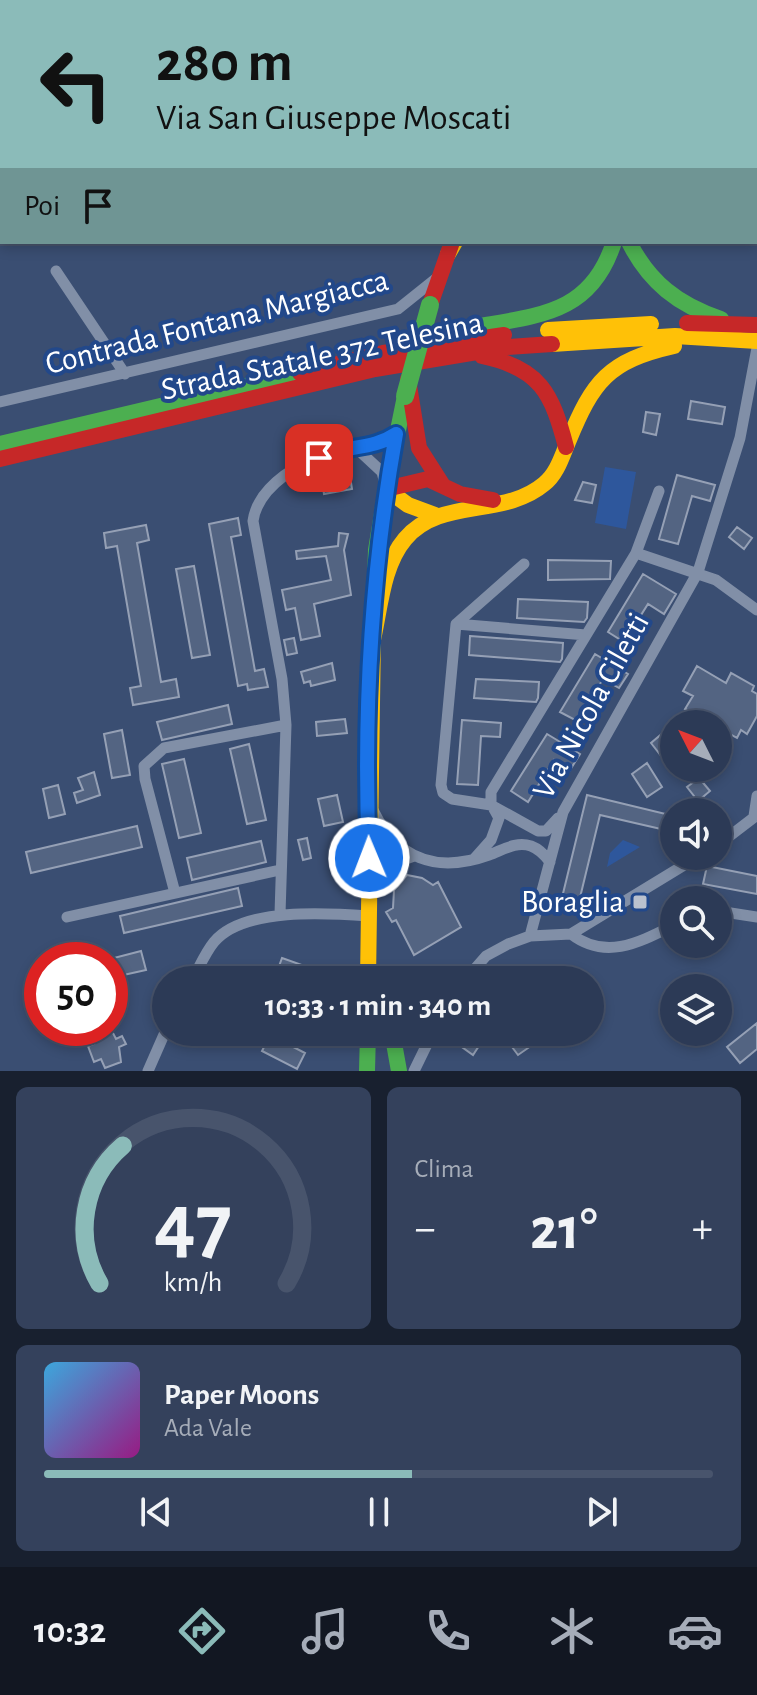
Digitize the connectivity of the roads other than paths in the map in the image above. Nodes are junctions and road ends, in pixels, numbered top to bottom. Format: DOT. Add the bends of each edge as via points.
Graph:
graph roads {
  1 [pos="613,244"];
  2 [pos="630,244"];
  3 [pos="451,246"];
  4 [pos="56,271"];
  5 [pos="439,277"];
  6 [pos="736,323"];
  7 [pos="757,325"];
  8 [pos="704,336"];
  9 [pos="757,341"];
  10 [pos="462,347"];
  11 [pos="757,348"];
  12 [pos="125,374"];
  13 [pos="406,387"];
  14 [pos="0,402"];
  15 [pos="396,434"];
  16 [pos="0,444"];
  17 [pos="353,445"];
  18 [pos="566,447"];
  19 [pos="0,459"];
  20 [pos="442,484"];
  21 [pos="386,489"];
  22 [pos="659,491"];
  23 [pos="505,502"];
  24 [pos="435,515"];
  25 [pos="636,553"];
  26 [pos="524,564"];
  27 [pos="698,572"];
  28 [pos="757,610"];
  29 [pos="456,624"];
  30 [pos="586,635"];
  31 [pos="372,644"];
  32 [pos="286,725"];
  33 [pos="757,796"];
  34 [pos="369,801"];
  35 [pos="491,805"];
  36 [pos="563,812"];
  37 [pos="755,815"];
  38 [pos="732,834"];
  39 [pos="414,855"];
  40 [pos="474,859"];
  41 [pos="548,868"];
  42 [pos="280,870"];
  43 [pos="676,870"];
  44 [pos="370,886"];
  45 [pos="175,893"];
  46 [pos="732,913"];
  47 [pos="280,914"];
  48 [pos="369,916"];
  49 [pos="67,917"];
  50 [pos="757,917"];
  51 [pos="660,932"];
  52 [pos="571,934"];
  53 [pos="530,936"];
  54 [pos="369,945"];
  55 [pos="200,966"];
  56 [pos="368,966"];
  57 [pos="375,966"];
  58 [pos="477,966"];
  59 [pos="159,1046"];
  60 [pos="368,1046"];
  61 [pos="395,1046"];
  62 [pos="426,1046"];
  63 [pos="148,1071"];
  64 [pos="367,1071"];
  65 [pos="399,1071"];
  66 [pos="414,1071"];
  1 -- 10 [label="main road" via="594,285 559,311 476,327"];
  2 -- 6 [label="main road" via="659,289"];
  3 -- 5 [label="main road"];
  4 -- 12 [label="street"];
  5 -- 12 [label="street, Contrada Fontana Margiacca" via="398,309"];
  5 -- 13 [label="main road, bridge"];
  6 -- 7 [label="main road, Strada Statale 372 Telesina"];
  6 -- 10 [label="main road, Strada Statale 372 Telesina" via="584,326"];
  8 -- 9 [label="main road, Strada Statale 372 Telesina"];
  8 -- 10 [label="main road, Strada Statale 372 Telesina"];
  8 -- 18 [label="main road" via="626,358 600,377 584,397"];
  10 -- 16 [label="main road, Strada Statale 372 Telesina" via="383,353"];
  10 -- 18 [label="main road" via="518,364 535,376 556,404"];
  10 -- 19 [label="main road, Strada Statale 372 Telesina"];
  11 -- 27 [label="street, Via Nicola Ciletti" via="740,438"];
  12 -- 14 [label="street, Contrada Fontana Margiacca"];
  13 -- 15 [label="main road"];
  13 -- 20 [label="main road" via="416,445"];
  15 -- 17 [label="street" via="371,447"];
  15 -- 21 [label="main road"];
  17 -- 21 [label="street" via="382,472"];
  17 -- 32 [label="street" via="333,450 275,483 255,504 253,521"];
  18 -- 23 [label="main road" via="544,485"];
  20 -- 21 [label="main road" via="419,478"];
  20 -- 23 [label="main road" via="460,494"];
  21 -- 24 [label="main road"];
  21 -- 31 [label="main road" via="376,550"];
  22 -- 25 [label="street"];
  23 -- 24 [label="main road"];
  24 -- 31 [label="main road" via="417,526 392,560"];
  25 -- 27 [label="street"];
  25 -- 30 [label="street"];
  26 -- 29 [label="street"];
  27 -- 28 [label="street"];
  27 -- 36 [label="street, Via Nicola Ciletti"];
  29 -- 30 [label="street"];
  29 -- 35 [label="street" via="441,785 452,799"];
  30 -- 35 [label="street" via="491,792"];
  31 -- 34 [label="main road"];
  32 -- 42 [label="street"];
  32 -- 45 [label="street" via="164,748 144,766"];
  33 -- 37 [label="street"];
  34 -- 39 [label="street" via="396,845"];
  34 -- 44 [label="main road"];
  35 -- 36 [label="street" via="538,831 552,827"];
  35 -- 40 [label="street" via="498,828"];
  36 -- 41 [label="street, Via Nicola Ciletti"];
  37 -- 38 [label="street"];
  39 -- 40 [label="street" via="434,863"];
  39 -- 44 [label="street" via="389,865"];
  40 -- 41 [label="street" via="521,845 536,849"];
  41 -- 53 [label="street, Via Nicola Ciletti"];
  42 -- 45 [label="street"];
  42 -- 47 [label="street"];
  43 -- 52 [label="street"];
  44 -- 48 [label="main road"];
  45 -- 49 [label="street"];
  46 -- 50 [label="street"];
  47 -- 48 [label="street"];
  47 -- 55 [label="street" via="215,940"];
  48 -- 54 [label="main road"];
  51 -- 52 [label="street" via="625,948 583,943"];
  52 -- 53 [label="street"];
  53 -- 58 [label="street" via="486,956"];
  54 -- 56 [label="main road"];
  54 -- 57 [label="main road"];
  59 -- 63 [label="street"];
  60 -- 64 [label="main road"];
  61 -- 65 [label="main road"];
  62 -- 66 [label="street"];
}
